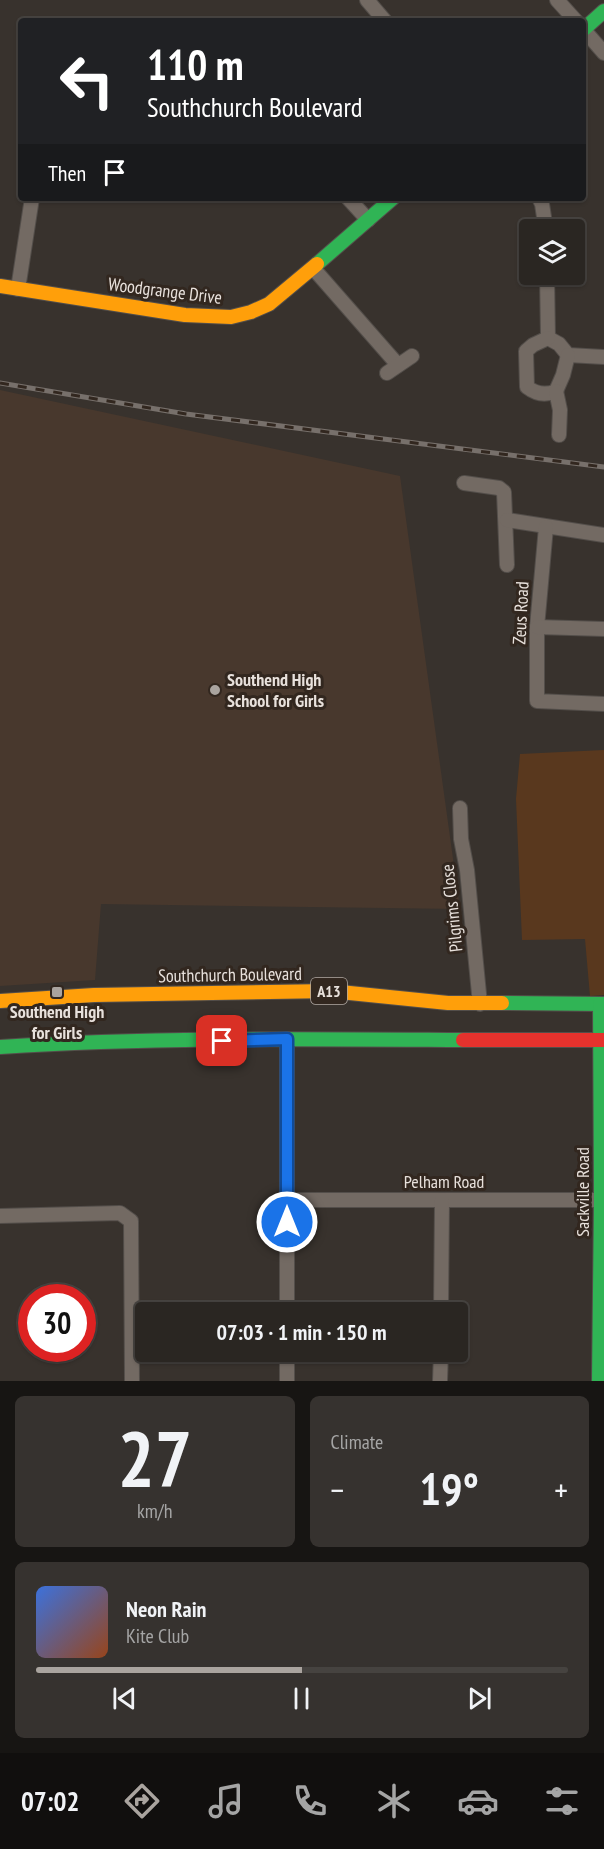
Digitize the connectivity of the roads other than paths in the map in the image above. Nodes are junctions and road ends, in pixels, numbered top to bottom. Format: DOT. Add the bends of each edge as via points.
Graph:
graph roads {
  1 [pos="367,0"];
  2 [pos="557,0"];
  3 [pos="604,11"];
  4 [pos="382,18"];
  5 [pos="573,18"];
  6 [pos="586,27"];
  7 [pos="586,31"];
  8 [pos="604,53"];
  9 [pos="32,201"];
  10 [pos="351,201"];
  11 [pos="390,201"];
  12 [pos="540,201"];
  13 [pos="544,219"];
  14 [pos="368,220"];
  15 [pos="313,268"];
  16 [pos="547,285"];
  17 [pos="0,286"];
  18 [pos="18,289"];
  19 [pos="548,339"];
  20 [pos="568,354"];
  21 [pos="412,356"];
  22 [pos="604,357"];
  23 [pos="556,391"];
  24 [pos="559,435"];
  25 [pos="464,483"];
  26 [pos="507,520"];
  27 [pos="546,527"];
  28 [pos="604,535"];
  29 [pos="507,565"];
  30 [pos="537,627"];
  31 [pos="604,629"];
  32 [pos="604,704"];
  33 [pos="460,808"];
  34 [pos="0,1001"];
  35 [pos="480,1004"];
  36 [pos="602,1004"];
  37 [pos="287,1039"];
  38 [pos="602,1040"];
  39 [pos="0,1047"];
  40 [pos="287,1200"];
  41 [pos="442,1200"];
  42 [pos="601,1200"];
  43 [pos="0,1216"];
  44 [pos="287,1302"];
  45 [pos="441,1302"];
  46 [pos="602,1360"];
  47 [pos="287,1362"];
  48 [pos="441,1362"];
  49 [pos="132,1381"];
  50 [pos="287,1381"];
  51 [pos="440,1381"];
  52 [pos="599,1381"];
  1 -- 4 [label="street"];
  2 -- 5 [label="street"];
  3 -- 6 [label="main road"];
  7 -- 8 [label="street"];
  9 -- 18 [label="street"];
  10 -- 14 [label="street"];
  11 -- 14 [label="main road, Woodgrange Drive"];
  12 -- 13 [label="street"];
  14 -- 15 [label="main road, Woodgrange Drive"];
  15 -- 18 [label="main road, Woodgrange Drive" via="269,304 231,316 185,315"];
  15 -- 21 [label="street" via="392,369"];
  16 -- 19 [label="street"];
  17 -- 18 [label="main road, Woodgrange Drive"];
  19 -- 20 [label="street"];
  19 -- 23 [label="street" via="526,351 527,387 540,394"];
  20 -- 22 [label="street"];
  20 -- 23 [label="street"];
  23 -- 24 [label="street"];
  25 -- 26 [label="street" via="500,488 504,492"];
  26 -- 27 [label="street"];
  26 -- 29 [label="street"];
  27 -- 28 [label="street"];
  27 -- 30 [label="street, Zeus Road"];
  30 -- 31 [label="street"];
  30 -- 32 [label="street, Zeus Road" via="537,702"];
  33 -- 35 [label="street, Pilgrims Close"];
  34 -- 35 [label="main road, Southchurch Boulevard / A13" via="94,995 330,991"];
  35 -- 36 [label="main road, Southchurch Boulevard / A13"];
  36 -- 38 [label="main road, Sackville Road"];
  37 -- 38 [label="main road"];
  37 -- 39 [label="main road"];
  37 -- 40 [label="street"];
  38 -- 42 [label="main road, Sackville Road"];
  40 -- 41 [label="street, Pelham Road"];
  40 -- 44 [label="street"];
  41 -- 42 [label="street, Pelham Road"];
  41 -- 45 [label="street"];
  42 -- 46 [label="main road, Sackville Road"];
  43 -- 49 [label="street" via="120,1213 131,1221"];
  46 -- 52 [label="main road, Sackville Road"];
  47 -- 50 [label="street"];
  48 -- 51 [label="street"];
}
